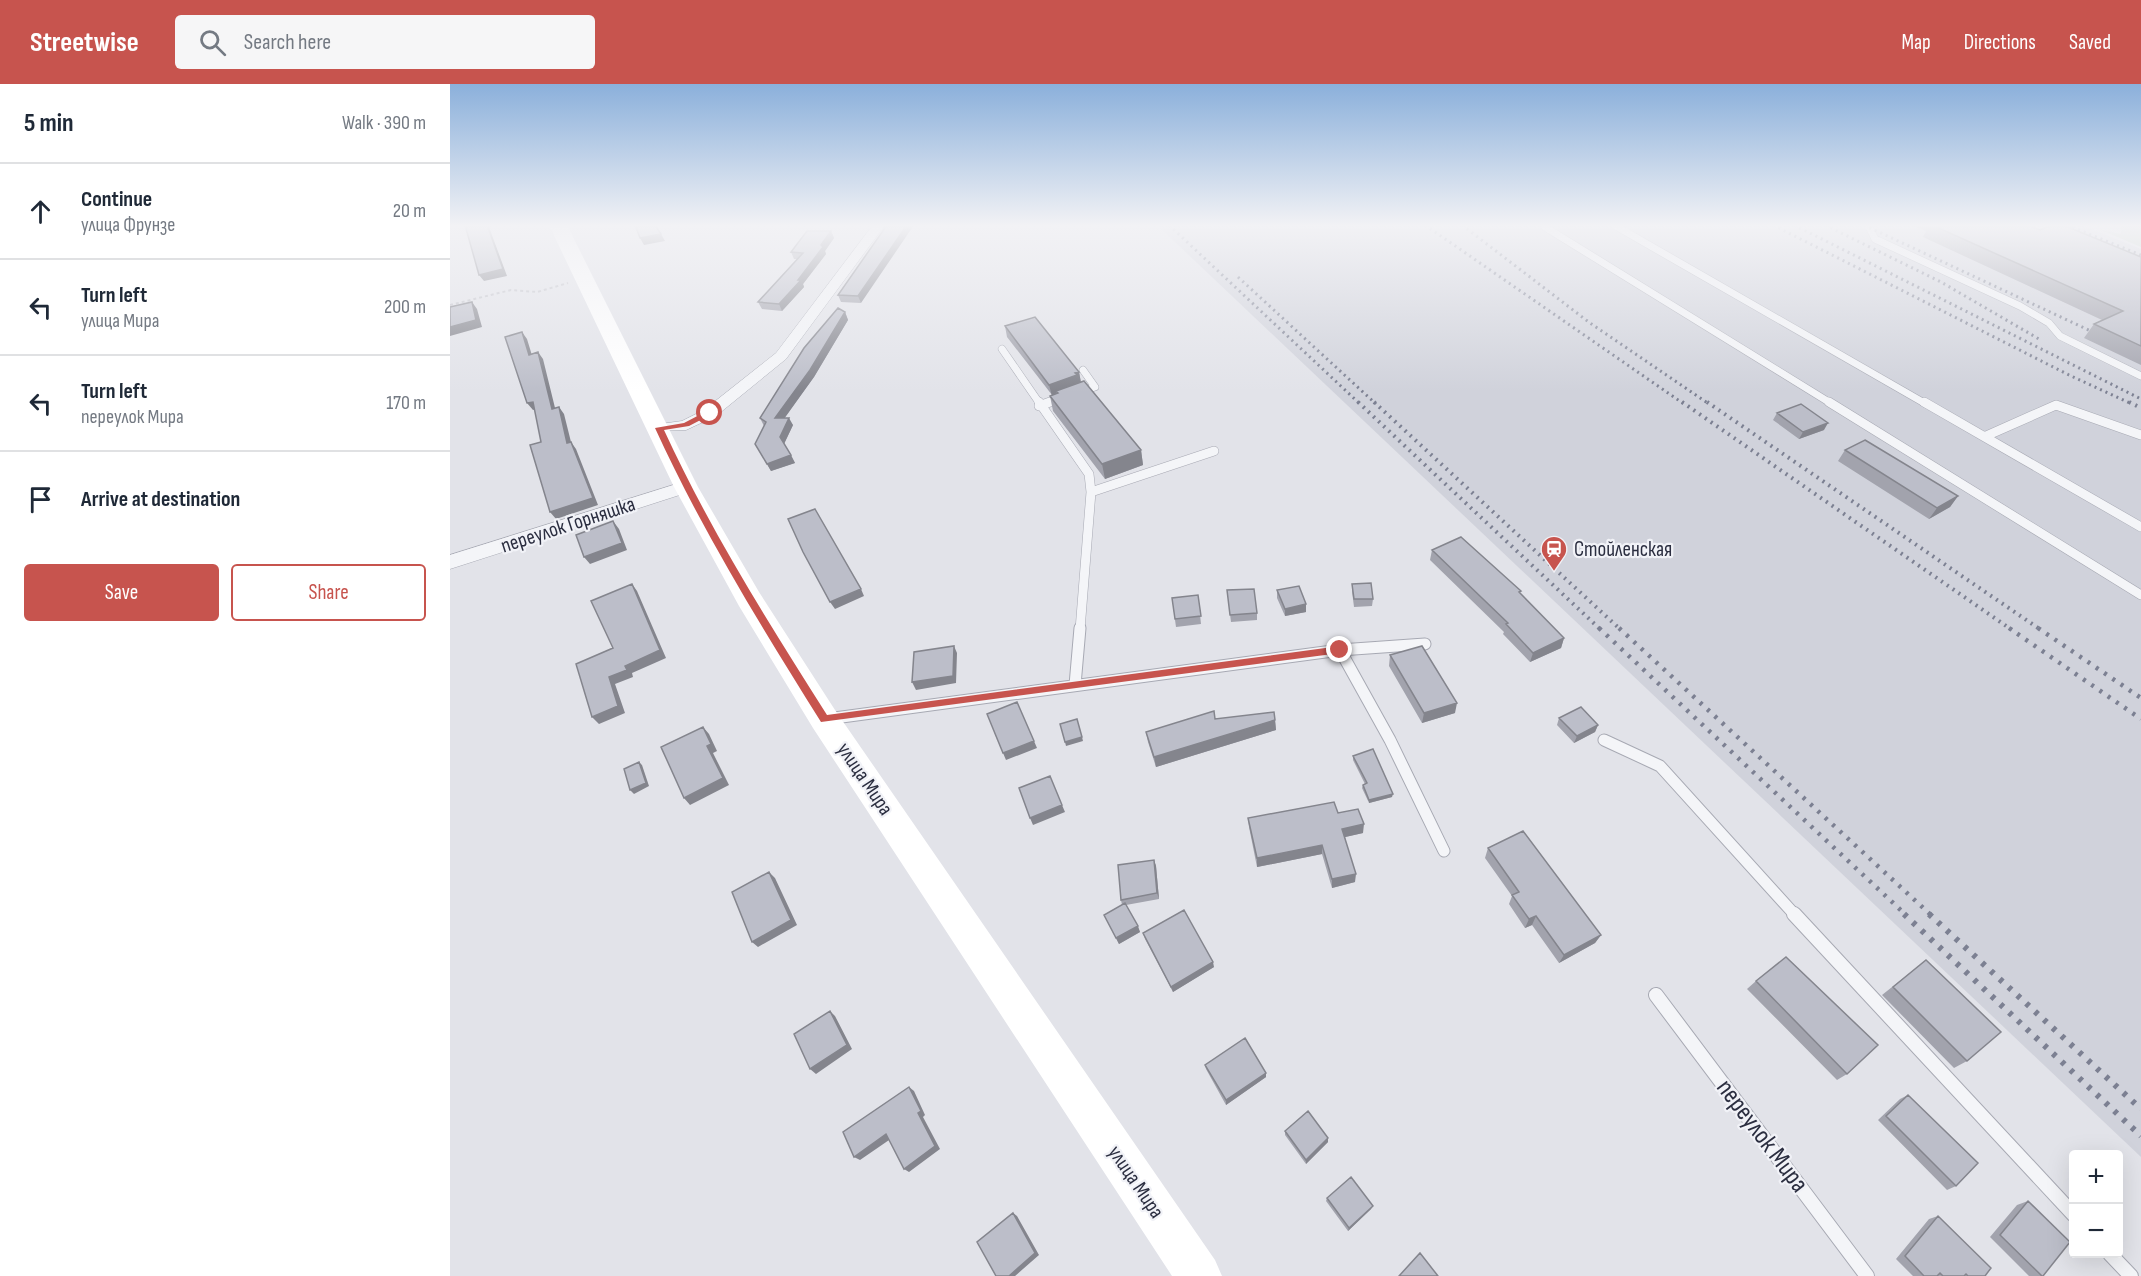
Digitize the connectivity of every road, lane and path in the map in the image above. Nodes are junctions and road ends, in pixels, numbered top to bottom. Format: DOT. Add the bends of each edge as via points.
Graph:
graph roads {
  1 [pos="577,281"];
  2 [pos="584,281"];
  3 [pos="837,281"];
  4 [pos="1632,281"];
  5 [pos="1712,281"];
  6 [pos="1965,281"];
  7 [pos="450,305"];
  8 [pos="1002,349"];
  9 [pos="1083,370"];
  10 [pos="2141,376"];
  11 [pos="1039,406"];
  12 [pos="659,428"];
  13 [pos="2141,435"];
  14 [pos="1986,436"];
  15 [pos="1214,451"];
  16 [pos="686,487"];
  17 [pos="1091,492"];
  18 [pos="2141,527"];
  19 [pos="450,562"];
  20 [pos="2141,595"];
  21 [pos="1425,644"];
  22 [pos="1340,650"];
  23 [pos="1075,685"];
  24 [pos="824,719"];
  25 [pos="1604,740"];
  26 [pos="1444,851"];
  27 [pos="1656,995"];
  28 [pos="2069,1211"];
  29 [pos="2114,1258"];
  30 [pos="1199,1276"];
  31 [pos="1867,1276"];
  32 [pos="2131,1276"];
  1 -- 7 [label="path" via="537,292 511,290"];
  2 -- 12 [label="main road, улица Мира"];
  3 -- 12 [label="street" via="781,356 710,413 686,425"];
  4 -- 20 [label="lane"];
  5 -- 14 [label="lane"];
  6 -- 10 [label="lane" via="2020,306 2049,323 2060,336"];
  8 -- 11 [label="lane"];
  9 -- 11 [label="lane" via="1095,387"];
  11 -- 17 [label="lane" via="1089,474"];
  12 -- 16 [label="main road, улица Мира"];
  13 -- 14 [label="lane" via="2056,405"];
  14 -- 18 [label="lane"];
  15 -- 17 [label="lane"];
  16 -- 19 [label="street, переулок Горняшка"];
  16 -- 24 [label="main road, улица Мира" via="749,599"];
  17 -- 23 [label="lane"];
  21 -- 22 [label="lane"];
  22 -- 23 [label="lane"];
  22 -- 26 [label="lane" via="1390,740"];
  23 -- 24 [label="lane"];
  24 -- 30 [label="main road, улица Мира"];
  25 -- 28 [label="lane" via="1660,766"];
  27 -- 31 [label="lane, переулок Мира"];
  29 -- 32 [label="lane"];
}
